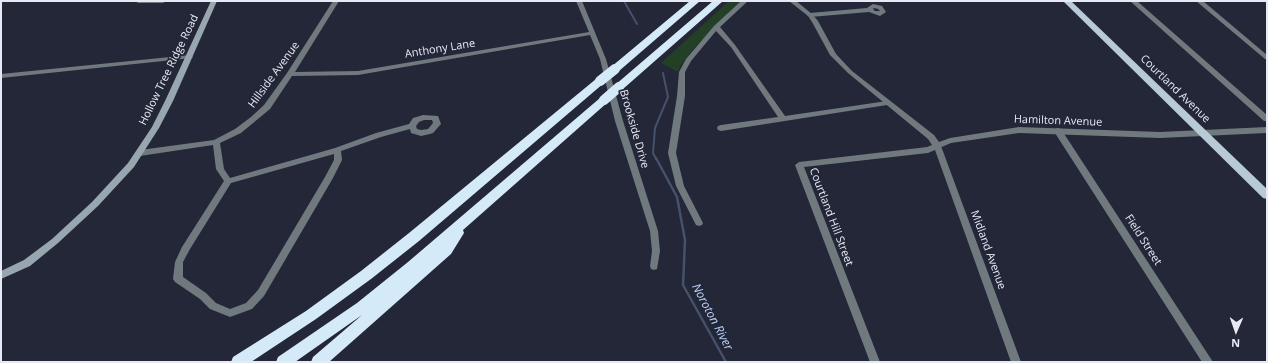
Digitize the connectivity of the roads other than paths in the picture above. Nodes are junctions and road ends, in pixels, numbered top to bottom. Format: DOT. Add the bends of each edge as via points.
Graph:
graph roads {
  1 [pos="138,1"];
  2 [pos="163,1"];
  3 [pos="214,1"];
  4 [pos="336,1"];
  5 [pos="579,1"];
  6 [pos="695,1"];
  7 [pos="718,1"];
  8 [pos="745,1"];
  9 [pos="792,1"];
  10 [pos="1067,1"];
  11 [pos="1133,1"];
  12 [pos="1199,1"];
  13 [pos="870,10"];
  14 [pos="810,15"];
  15 [pos="716,27"];
  16 [pos="593,33"];
  17 [pos="190,57"];
  18 [pos="1267,58"];
  19 [pos="290,74"];
  20 [pos="1,76"];
  21 [pos="887,103"];
  22 [pos="783,118"];
  23 [pos="1267,119"];
  24 [pos="412,126"];
  25 [pos="722,128"];
  26 [pos="1267,130"];
  27 [pos="1058,131"];
  28 [pos="1205,134"];
  29 [pos="216,142"];
  30 [pos="937,146"];
  31 [pos="337,150"];
  32 [pos="140,153"];
  33 [pos="228,181"];
  34 [pos="1267,195"];
  35 [pos="467,219"];
  36 [pos="699,223"];
  37 [pos="654,266"];
  38 [pos="1,275"];
  39 [pos="238,362"];
  40 [pos="283,362"];
  41 [pos="318,362"];
  42 [pos="875,362"];
  43 [pos="1016,362"];
  44 [pos="1208,362"];
  1 -- 2 [label="street"];
  3 -- 17 [label="main road, Hollow Tree Ridge Road"];
  4 -- 19 [label="street, Hillside Avenue"];
  5 -- 16 [label="street, Brookside Drive"];
  6 -- 39 [label="highway, bridge" via="373,270 305,319"];
  7 -- 35 [label="highway, bridge"];
  8 -- 15 [label="street"];
  9 -- 14 [label="street"];
  10 -- 28 [label="main road, Courtland Avenue"];
  11 -- 23 [label="street"];
  12 -- 18 [label="street"];
  13 -- 14 [label="street"];
  14 -- 21 [label="street" via="833,55"];
  15 -- 22 [label="street" via="733,46"];
  15 -- 36 [label="street" via="688,60 682,72 673,141 672,153 680,186"];
  16 -- 19 [label="street, Anthony Lane" via="358,73"];
  16 -- 37 [label="street, Brookside Drive" via="654,231"];
  17 -- 20 [label="street"];
  17 -- 32 [label="main road, Hollow Tree Ridge Road"];
  19 -- 29 [label="street, Hillside Avenue" via="261,114 238,131"];
  21 -- 22 [label="street"];
  21 -- 30 [label="street" via="931,137"];
  22 -- 25 [label="street"];
  24 -- 31 [label="street"];
  26 -- 28 [label="street, Hamilton Avenue"];
  27 -- 28 [label="street, Hamilton Avenue" via="1134,135"];
  27 -- 30 [label="street, Hamilton Avenue" via="1014,130 950,141"];
  27 -- 44 [label="street, Field Street"];
  28 -- 34 [label="main road, Courtland Avenue"];
  29 -- 32 [label="street, Hillside Avenue"];
  29 -- 33 [label="street" via="220,169"];
  30 -- 42 [label="street, Courtland Hill Street" via="928,150 799,166"];
  30 -- 43 [label="street, Midland Avenue"];
  31 -- 33 [label="street"];
  31 -- 33 [label="street" via="338,160 329,178 261,293 249,306 230,313 213,306 178,279 179,262 186,247"];
  32 -- 38 [label="main road, Hollow Tree Ridge Road" via="95,204 55,241 27,263"];
  35 -- 40 [label="highway" via="388,286"];
  35 -- 41 [label="highway" via="446,250"];
}
